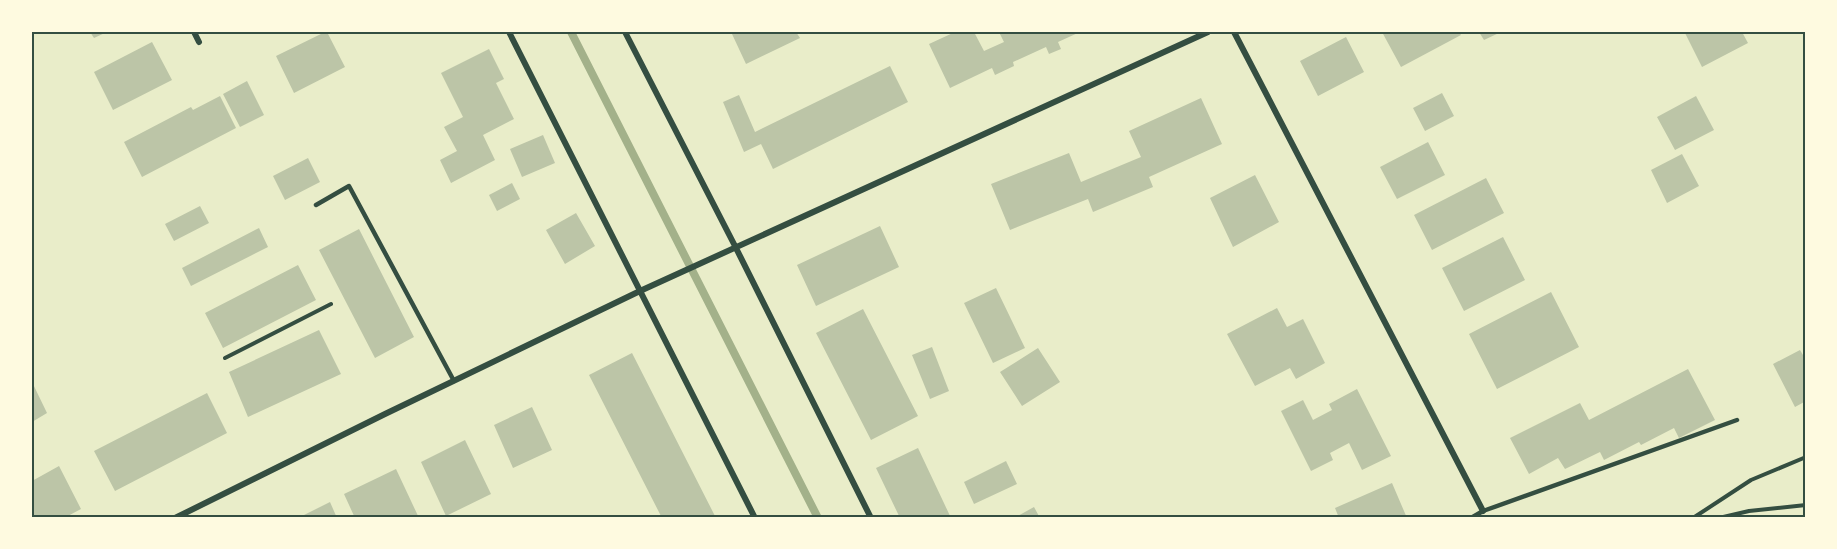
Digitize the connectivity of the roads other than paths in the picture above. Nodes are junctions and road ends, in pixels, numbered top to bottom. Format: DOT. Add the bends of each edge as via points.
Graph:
graph roads {
  1 [pos="194,32"];
  2 [pos="509,32"];
  3 [pos="625,32"];
  4 [pos="1208,32"];
  5 [pos="1234,32"];
  6 [pos="199,42"];
  7 [pos="316,205"];
  8 [pos="736,248"];
  9 [pos="640,291"];
  10 [pos="454,381"];
  11 [pos="1737,420"];
  12 [pos="1483,511"];
  13 [pos="175,518"];
  14 [pos="755,518"];
  15 [pos="871,518"];
  16 [pos="1471,518"];
  1 -- 6 [label="street"];
  2 -- 9 [label="street"];
  3 -- 8 [label="street"];
  4 -- 8 [label="street"];
  5 -- 12 [label="street"];
  7 -- 10 [label="lane" via="349,186"];
  8 -- 9 [label="street"];
  8 -- 15 [label="street"];
  9 -- 10 [label="street"];
  9 -- 14 [label="street"];
  10 -- 13 [label="street"];
  11 -- 12 [label="lane"];
  12 -- 16 [label="lane"];
}
